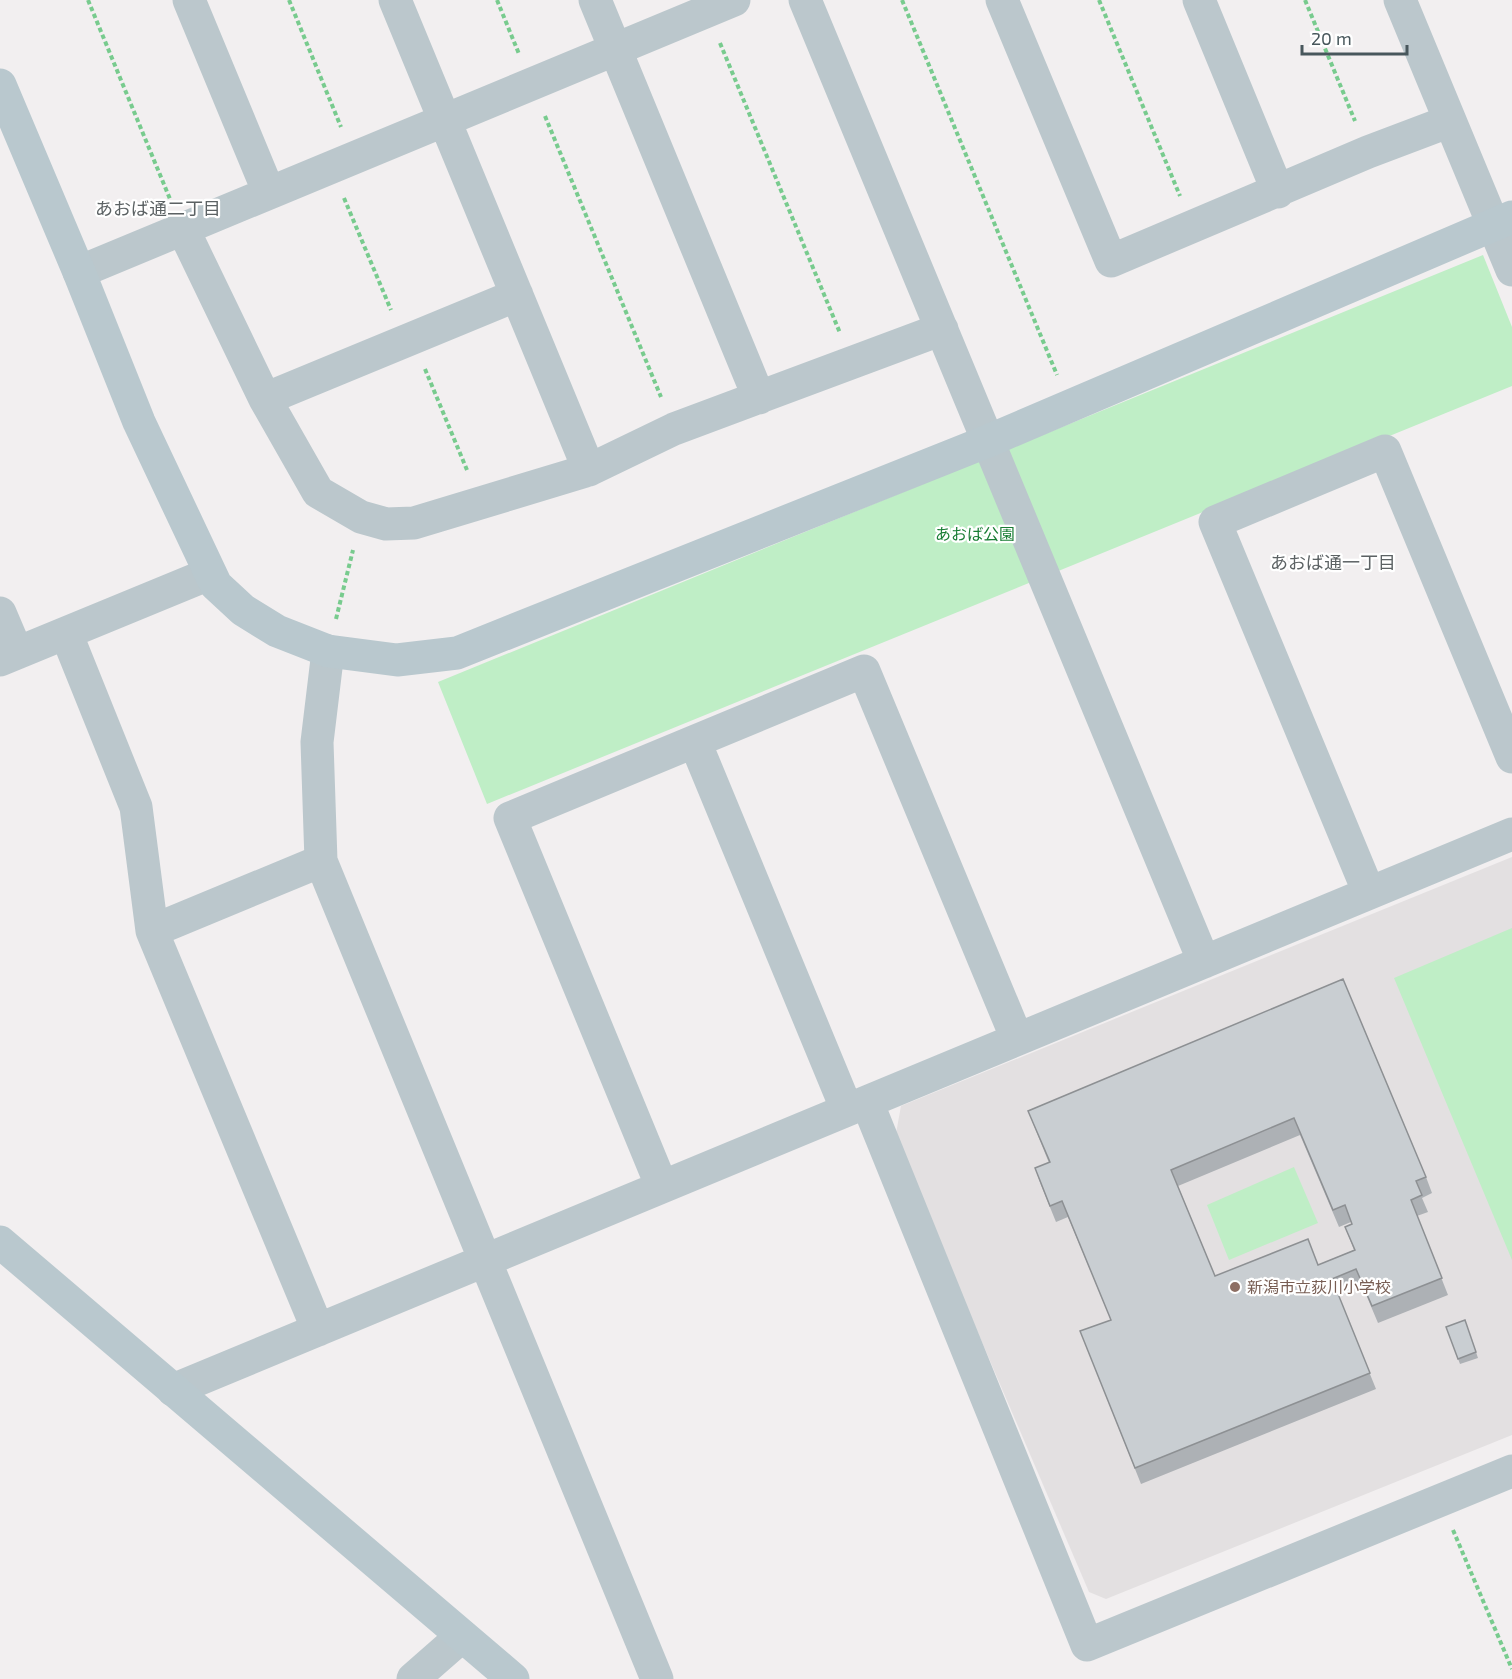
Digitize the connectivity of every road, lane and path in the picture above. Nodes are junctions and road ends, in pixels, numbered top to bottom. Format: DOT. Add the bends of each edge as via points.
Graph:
graph roads {
  1 [pos="87,0"];
  2 [pos="189,0"];
  3 [pos="289,0"];
  4 [pos="395,0"];
  5 [pos="497,0"];
  6 [pos="595,0"];
  7 [pos="805,0"];
  8 [pos="902,0"];
  9 [pos="1002,0"];
  10 [pos="1099,0"];
  11 [pos="1199,0"];
  12 [pos="1305,0"];
  13 [pos="1400,0"];
  14 [pos="720,6"];
  15 [pos="615,49"];
  16 [pos="532,84"];
  17 [pos="0,85"];
  18 [pos="444,120"];
  19 [pos="1450,121"];
  20 [pos="1368,152"];
  21 [pos="343,163"];
  22 [pos="1278,192"];
  23 [pos="269,193"];
  24 [pos="1503,221"];
  25 [pos="1193,227"];
  26 [pos="183,229"];
  27 [pos="1512,270"];
  28 [pos="79,272"];
  29 [pos="517,294"];
  30 [pos="942,329"];
  31 [pos="408,340"];
  32 [pos="852,361"];
  33 [pos="759,398"];
  34 [pos="266,399"];
  35 [pos="1070,407"];
  36 [pos="674,429"];
  37 [pos="988,441"];
  38 [pos="589,470"];
  39 [pos="481,504"];
  40 [pos="361,517"];
  41 [pos="209,574"];
  42 [pos="0,613"];
  43 [pos="66,633"];
  44 [pos="328,651"];
  45 [pos="8,657"];
  46 [pos="694,742"];
  47 [pos="1512,757"];
  48 [pos="1512,834"];
  49 [pos="321,861"];
  50 [pos="1369,893"];
  51 [pos="152,931"];
  52 [pos="1204,962"];
  53 [pos="1017,1039"];
  54 [pos="857,1106"];
  55 [pos="662,1187"];
  56 [pos="0,1242"];
  57 [pos="486,1260"];
  58 [pos="318,1330"];
  59 [pos="173,1390"];
  60 [pos="1512,1471"];
  61 [pos="1440,1502"];
  62 [pos="462,1636"];
  63 [pos="1512,1669"];
  64 [pos="413,1679"];
  65 [pos="513,1679"];
  66 [pos="657,1679"];
  1 -- 26 [label="path"];
  2 -- 23 [label="street"];
  3 -- 21 [label="path"];
  4 -- 18 [label="street"];
  5 -- 16 [label="path"];
  6 -- 15 [label="street"];
  7 -- 30 [label="street"];
  8 -- 35 [label="path"];
  9 -- 25 [label="street" via="1111,261"];
  10 -- 25 [label="path"];
  11 -- 22 [label="street"];
  12 -- 20 [label="path"];
  13 -- 19 [label="street"];
  14 -- 15 [label="street"];
  14 -- 32 [label="path"];
  15 -- 16 [label="street"];
  15 -- 33 [label="street"];
  16 -- 18 [label="street"];
  16 -- 36 [label="path"];
  17 -- 28 [label="street"];
  18 -- 21 [label="street"];
  18 -- 29 [label="street"];
  19 -- 20 [label="street"];
  19 -- 24 [label="street"];
  20 -- 22 [label="street"];
  21 -- 23 [label="street"];
  21 -- 31 [label="path"];
  22 -- 25 [label="street"];
  23 -- 26 [label="street"];
  24 -- 27 [label="street"];
  24 -- 35 [label="street"];
  26 -- 28 [label="street"];
  26 -- 34 [label="street"];
  28 -- 41 [label="street" via="139,422"];
  29 -- 31 [label="street"];
  29 -- 38 [label="street"];
  30 -- 32 [label="street"];
  30 -- 37 [label="street"];
  31 -- 34 [label="street"];
  31 -- 39 [label="path"];
  32 -- 33 [label="street"];
  33 -- 36 [label="street"];
  34 -- 40 [label="street" via="318,492"];
  35 -- 37 [label="street"];
  36 -- 38 [label="street"];
  37 -- 44 [label="street" via="457,653 397,660"];
  37 -- 52 [label="street"];
  38 -- 39 [label="street"];
  39 -- 40 [label="street" via="414,523 386,524"];
  40 -- 44 [label="path"];
  41 -- 43 [label="street"];
  41 -- 44 [label="street" via="243,610 278,631"];
  42 -- 45 [label="street"];
  43 -- 45 [label="street"];
  43 -- 51 [label="street" via="136,807"];
  44 -- 49 [label="street" via="317,742"];
  46 -- 53 [label="street" via="864,671"];
  46 -- 54 [label="street"];
  46 -- 55 [label="street" via="510,818"];
  47 -- 50 [label="street" via="1386,451 1215,522"];
  48 -- 50 [label="street"];
  49 -- 51 [label="street"];
  49 -- 57 [label="street"];
  50 -- 52 [label="street"];
  51 -- 58 [label="street"];
  52 -- 53 [label="street"];
  53 -- 54 [label="street"];
  54 -- 55 [label="street"];
  54 -- 61 [label="street" via="1087,1645"];
  55 -- 57 [label="street"];
  56 -- 59 [label="street"];
  57 -- 58 [label="street"];
  57 -- 66 [label="street"];
  58 -- 59 [label="street"];
  59 -- 62 [label="street"];
  60 -- 61 [label="street"];
  61 -- 63 [label="path"];
  62 -- 64 [label="street"];
  62 -- 65 [label="street"];
}
